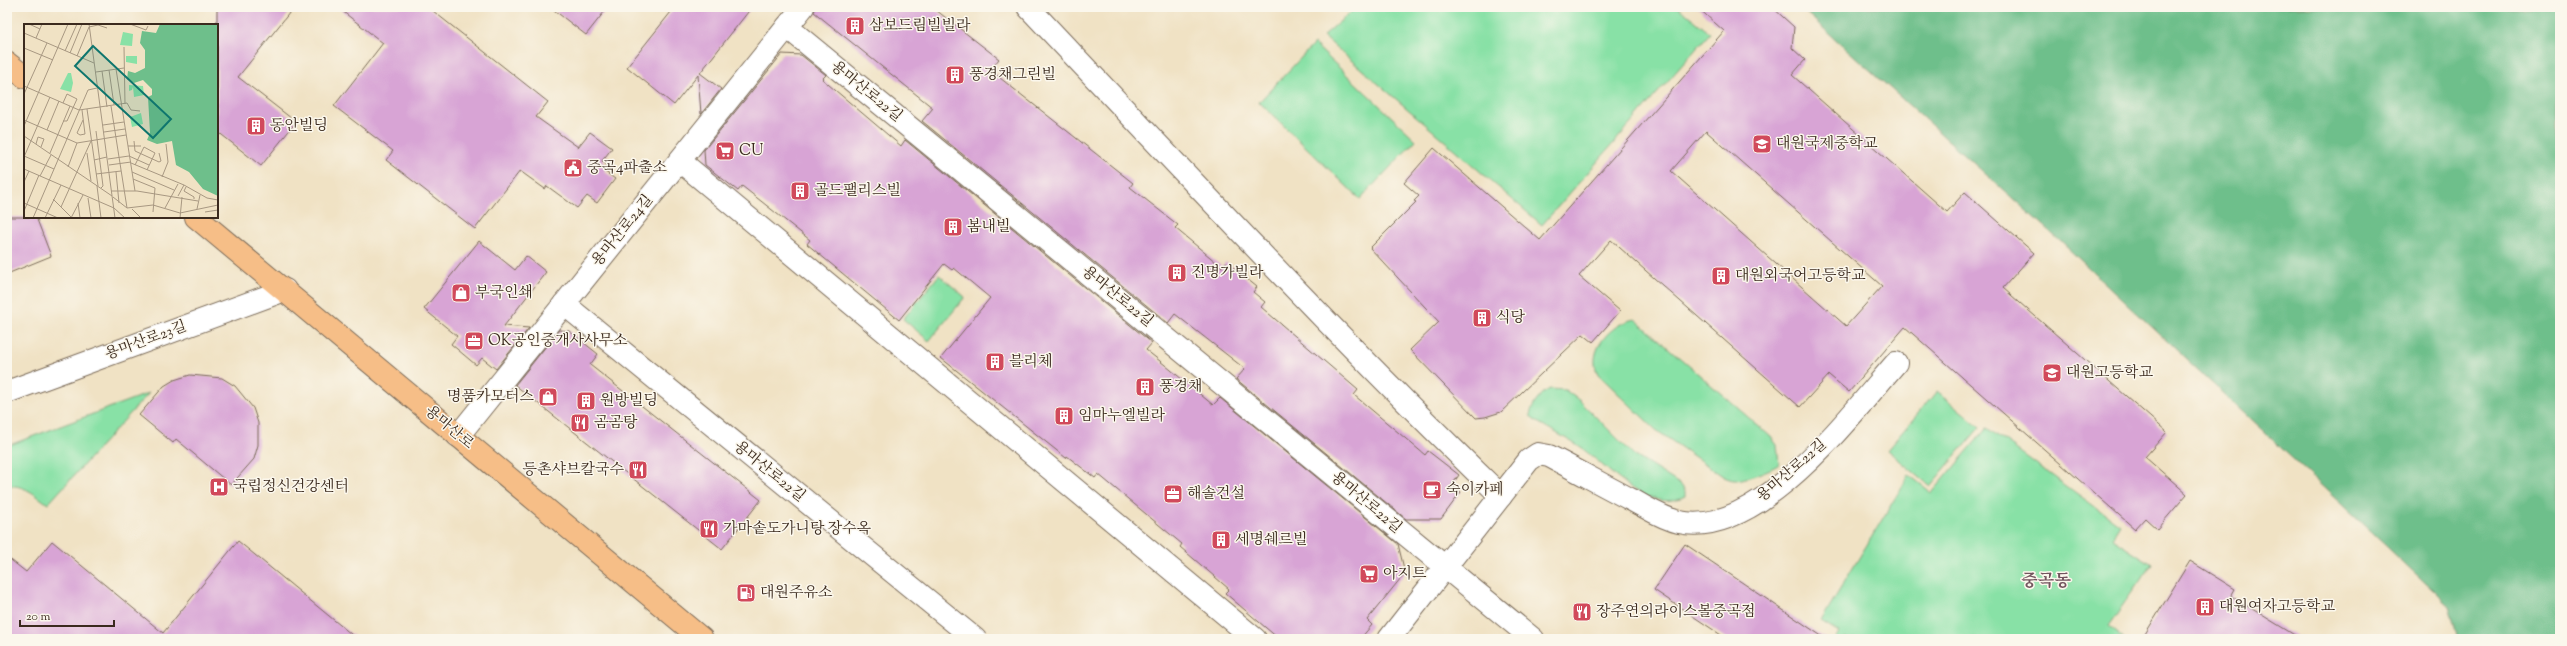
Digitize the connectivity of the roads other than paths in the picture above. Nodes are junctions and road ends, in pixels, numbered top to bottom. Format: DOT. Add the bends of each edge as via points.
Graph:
graph roads {
  1 [pos="803,7"];
  2 [pos="1028,7"];
  3 [pos="787,27"];
  4 [pos="7,63"];
  5 [pos="24,76"];
  6 [pos="680,160"];
  7 [pos="197,218"];
  8 [pos="285,290"];
  9 [pos="564,304"];
  10 [pos="1896,362"];
  11 [pos="7,392"];
  12 [pos="458,436"];
  13 [pos="1501,496"];
  14 [pos="1445,568"];
  15 [pos="702,639"];
  16 [pos="975,639"];
  17 [pos="1255,639"];
  18 [pos="1388,639"];
  19 [pos="1533,639"];
  1 -- 3 [label="street, 용마산로24길"];
  2 -- 13 [label="street" via="1304,300"];
  3 -- 6 [label="street, 용마산로24길"];
  3 -- 14 [label="street, 용마산로22길"];
  4 -- 5 [label="main road"];
  6 -- 9 [label="street, 용마산로24길"];
  6 -- 17 [label="street"];
  7 -- 8 [label="main road, 용마산로"];
  8 -- 11 [label="street, 용마산로23길"];
  8 -- 12 [label="main road, 용마산로"];
  9 -- 12 [label="street, 용마산로24길"];
  9 -- 16 [label="street, 용마산로22길"];
  10 -- 13 [label="street, 용마산로22길" via="1809,460 1760,500 1721,519 1694,523 1666,518 1544,454 1538,454 1530,460"];
  12 -- 15 [label="main road, 용마산로"];
  13 -- 14 [label="street, 용마산로22길"];
  14 -- 18 [label="street, 용마산로22길"];
  14 -- 19 [label="street"];
}
